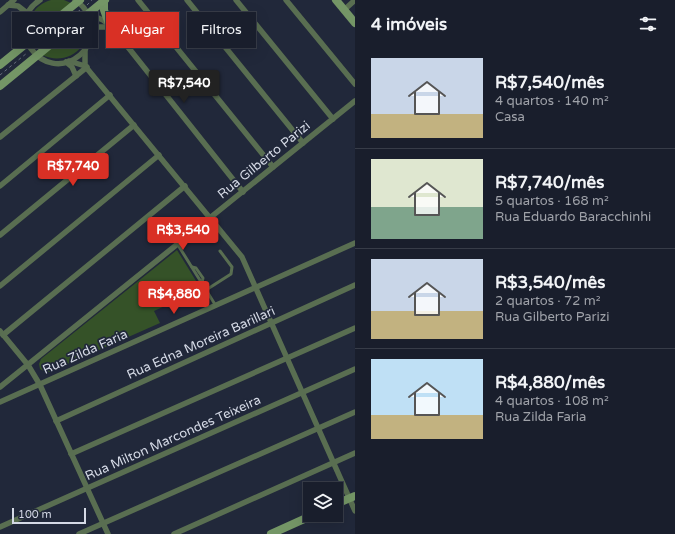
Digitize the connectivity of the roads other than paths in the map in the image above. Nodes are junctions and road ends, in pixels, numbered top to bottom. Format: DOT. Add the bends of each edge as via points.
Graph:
graph roads {
  1 [pos="14,0"];
  2 [pos="30,0"];
  3 [pos="40,0"];
  4 [pos="104,0"];
  5 [pos="138,0"];
  6 [pos="188,0"];
  7 [pos="236,0"];
  8 [pos="286,0"];
  9 [pos="336,0"];
  10 [pos="355,0"];
  11 [pos="8,5"];
  12 [pos="81,5"];
  13 [pos="344,10"];
  14 [pos="29,11"];
  15 [pos="0,12"];
  16 [pos="106,15"];
  17 [pos="106,23"];
  18 [pos="355,23"];
  19 [pos="128,48"];
  20 [pos="31,50"];
  21 [pos="85,50"];
  22 [pos="68,62"];
  23 [pos="0,65"];
  24 [pos="86,66"];
  25 [pos="76,76"];
  26 [pos="355,84"];
  27 [pos="0,86"];
  28 [pos="110,96"];
  29 [pos="355,101"];
  30 [pos="333,119"];
  31 [pos="134,125"];
  32 [pos="0,137"];
  33 [pos="303,143"];
  34 [pos="159,155"];
  35 [pos="273,167"];
  36 [pos="0,186"];
  37 [pos="184,186"];
  38 [pos="243,192"];
  39 [pos="211,218"];
  40 [pos="0,235"];
  41 [pos="355,243"];
  42 [pos="178,245"];
  43 [pos="220,251"];
  44 [pos="355,285"];
  45 [pos="0,286"];
  46 [pos="255,289"];
  47 [pos="206,290"];
  48 [pos="216,306"];
  49 [pos="271,323"];
  50 [pos="355,328"];
  51 [pos="1,333"];
  52 [pos="286,358"];
  53 [pos="28,365"];
  54 [pos="355,369"];
  55 [pos="40,385"];
  56 [pos="0,387"];
  57 [pos="302,393"];
  58 [pos="0,402"];
  59 [pos="355,412"];
  60 [pos="56,420"];
  61 [pos="318,429"];
  62 [pos="355,453"];
  63 [pos="71,454"];
  64 [pos="333,463"];
  65 [pos="87,488"];
  66 [pos="352,497"];
  67 [pos="355,511"];
  68 [pos="303,520"];
  69 [pos="103,523"];
  70 [pos="0,527"];
  71 [pos="79,534"];
  72 [pos="108,534"];
  73 [pos="174,534"];
  74 [pos="271,534"];
  1 -- 11 [label="street"];
  2 -- 14 [label="street"];
  3 -- 14 [label="street"];
  4 -- 12 [label="street"];
  4 -- 16 [label="street"];
  5 -- 35 [label="street"];
  6 -- 33 [label="street"];
  7 -- 30 [label="street"];
  8 -- 26 [label="street"];
  9 -- 13 [label="street"];
  10 -- 13 [label="street"];
  11 -- 14 [label="street"];
  11 -- 15 [label="street"];
  12 -- 17 [label="street"];
  12 -- 20 [label="street"];
  12 -- 20 [label="street"];
  13 -- 18 [label="street"];
  14 -- 20 [label="street" via="23,28"];
  19 -- 38 [label="street"];
  20 -- 22 [label="street" via="49,62"];
  20 -- 23 [label="street"];
  20 -- 27 [label="street"];
  21 -- 22 [label="street"];
  21 -- 24 [label="street"];
  22 -- 24 [label="street"];
  22 -- 25 [label="street"];
  24 -- 25 [label="street"];
  24 -- 28 [label="street"];
  25 -- 32 [label="street"];
  28 -- 31 [label="street"];
  28 -- 36 [label="street"];
  29 -- 30 [label="street, Rua Gilberto Parizi"];
  30 -- 33 [label="street, Rua Gilberto Parizi"];
  31 -- 34 [label="street"];
  31 -- 40 [label="street"];
  33 -- 35 [label="street, Rua Gilberto Parizi"];
  34 -- 37 [label="street"];
  34 -- 45 [label="street"];
  35 -- 38 [label="street, Rua Gilberto Parizi"];
  37 -- 39 [label="street"];
  37 -- 51 [label="street"];
  38 -- 39 [label="street, Rua Gilberto Parizi"];
  39 -- 42 [label="street, Rua Gilberto Parizi"];
  39 -- 46 [label="street" via="242,257"];
  41 -- 46 [label="street, Rua Zilda Faria"];
  42 -- 47 [label="lane"];
  42 -- 53 [label="street, Rua Gilberto Parizi"];
  43 -- 47 [label="lane" via="232,267 231,274"];
  44 -- 49 [label="street, Rua Edna Moreira Barillari"];
  46 -- 48 [label="street, Rua Zilda Faria"];
  46 -- 49 [label="street"];
  47 -- 48 [label="lane"];
  48 -- 55 [label="street, Rua Zilda Faria"];
  49 -- 52 [label="street"];
  49 -- 60 [label="street, Rua Edna Moreira Barillari"];
  50 -- 52 [label="street"];
  51 -- 53 [label="street"];
  52 -- 57 [label="street"];
  52 -- 63 [label="street"];
  53 -- 55 [label="street"];
  53 -- 56 [label="street, Rua Gilberto Parizi"];
  54 -- 57 [label="street, Rua Milton Marcondes Teixeira"];
  55 -- 58 [label="street, Rua Zilda Faria"];
  55 -- 60 [label="street"];
  57 -- 61 [label="street"];
  57 -- 65 [label="street, Rua Milton Marcondes Teixeira"];
  59 -- 61 [label="street"];
  60 -- 63 [label="street"];
  61 -- 64 [label="street"];
  61 -- 69 [label="street"];
  62 -- 64 [label="street"];
  63 -- 65 [label="street"];
  64 -- 66 [label="street"];
  64 -- 73 [label="street"];
  65 -- 69 [label="street"];
  65 -- 70 [label="street, Rua Milton Marcondes Teixeira"];
  66 -- 67 [label="street"];
  68 -- 74 [label="street"];
  69 -- 71 [label="street"];
  69 -- 72 [label="street"];
}
